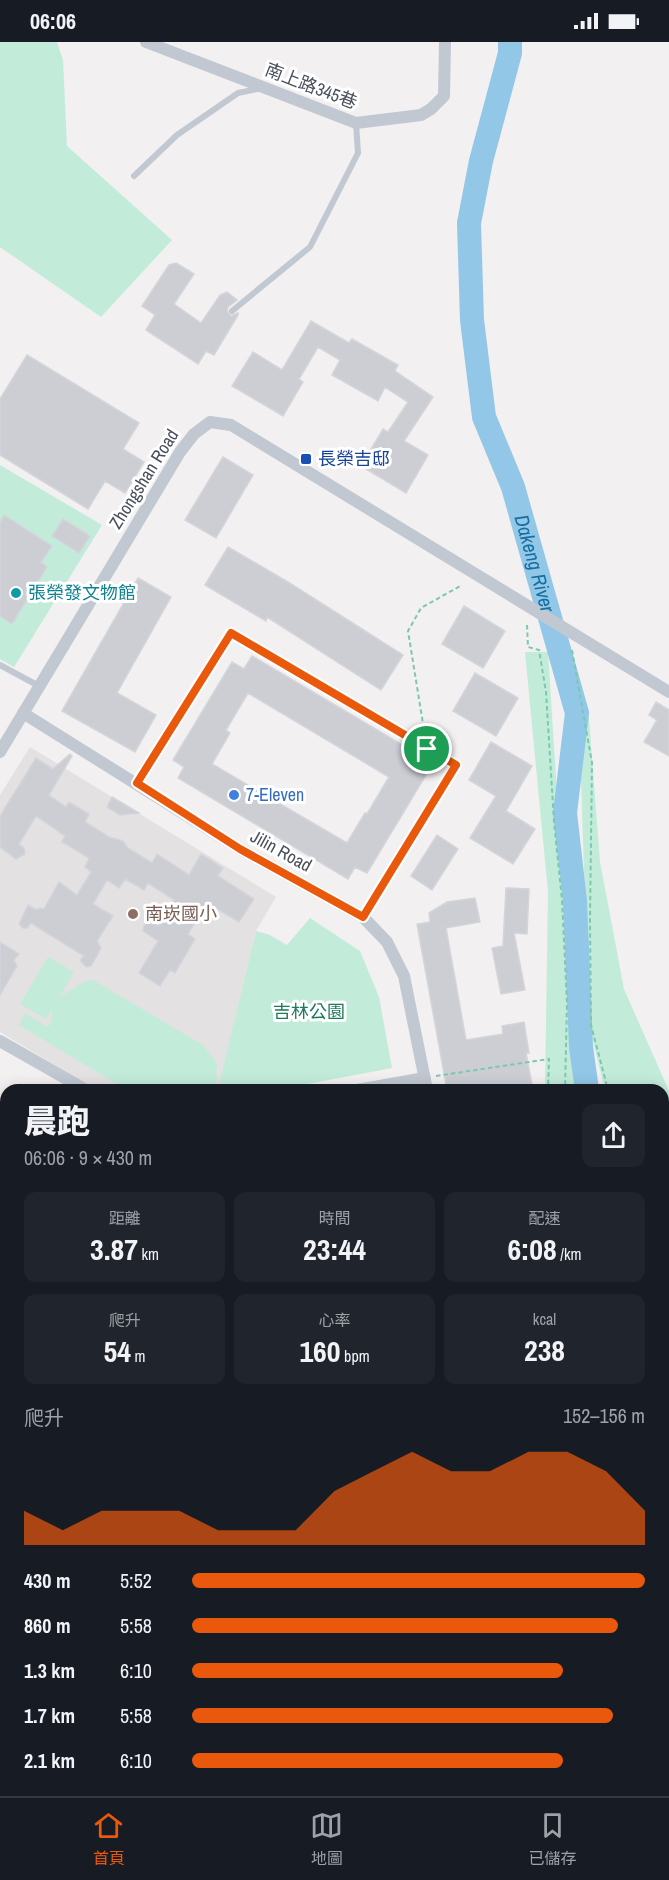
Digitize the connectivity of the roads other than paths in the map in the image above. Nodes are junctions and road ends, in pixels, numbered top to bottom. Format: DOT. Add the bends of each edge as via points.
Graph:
graph roads {
  1 [pos="146,42"];
  2 [pos="445,42"];
  3 [pos="265,88"];
  4 [pos="356,123"];
  5 [pos="134,176"];
  6 [pos="232,311"];
  7 [pos="0,665"];
  8 [pos="40,686"];
  9 [pos="669,692"];
  10 [pos="23,714"];
  11 [pos="0,752"];
  12 [pos="137,783"];
  13 [pos="363,917"];
  14 [pos="0,1041"];
  15 [pos="425,1078"];
  16 [pos="75,1084"];
  17 [pos="391,1084"];
  18 [pos="426,1084"];
  1 -- 3 [label="street, 南上路345巷"];
  2 -- 4 [label="street, 南上路345巷" via="444,96 431,109 421,115"];
  3 -- 4 [label="street, 南上路345巷"];
  3 -- 5 [label="lane" via="238,93 177,135"];
  4 -- 6 [label="lane" via="358,153 310,247"];
  7 -- 8 [label="lane"];
  8 -- 9 [label="street, Zhongshan Road" via="180,452 210,422 231,425"];
  8 -- 10 [label="street, Zhongshan Road"];
  10 -- 11 [label="street, Zhongshan Road"];
  10 -- 12 [label="street, Jilin Road"];
  12 -- 13 [label="street, Jilin Road" via="240,849"];
  12 -- 13 [label="lane" via="231,633 456,765"];
  13 -- 15 [label="street, Jilin Road" via="387,942 404,976"];
  14 -- 16 [label="street"];
  15 -- 17 [label="street"];
  15 -- 18 [label="street, Jilin Road"];
}
